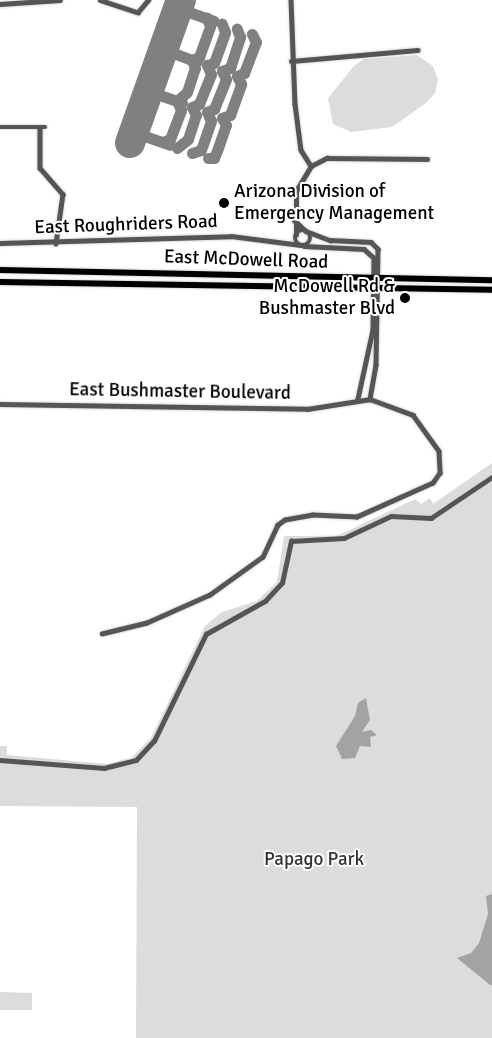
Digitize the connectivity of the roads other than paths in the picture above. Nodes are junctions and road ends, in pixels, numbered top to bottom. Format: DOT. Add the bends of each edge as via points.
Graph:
graph roads {
  1 [pos="60,0"];
  2 [pos="100,0"];
  3 [pos="148,0"];
  4 [pos="291,0"];
  5 [pos="0,4"];
  6 [pos="418,50"];
  7 [pos="291,61"];
  8 [pos="0,127"];
  9 [pos="427,159"];
  10 [pos="310,166"];
  11 [pos="294,220"];
  12 [pos="306,231"];
  13 [pos="296,235"];
  14 [pos="0,243"];
  15 [pos="56,244"];
  16 [pos="283,244"];
  17 [pos="302,245"];
  18 [pos="0,270"];
  19 [pos="376,278"];
  20 [pos="492,280"];
  21 [pos="0,282"];
  22 [pos="376,288"];
  23 [pos="492,290"];
  24 [pos="358,399"];
  25 [pos="370,399"];
  26 [pos="0,404"];
  27 [pos="492,477"];
  28 [pos="102,634"];
  29 [pos="0,760"];
  1 -- 5 [label="street"];
  2 -- 3 [label="street" via="138,12"];
  4 -- 7 [label="street"];
  6 -- 7 [label="street"];
  7 -- 10 [label="street" via="301,150"];
  8 -- 15 [label="street" via="42,127 40,168 62,190"];
  9 -- 10 [label="street" via="341,157"];
  10 -- 11 [label="street" via="299,181"];
  11 -- 12 [label="street"];
  11 -- 13 [label="street"];
  12 -- 13 [label="street"];
  12 -- 17 [label="street" via="310,239"];
  12 -- 19 [label="street" via="330,240 371,242 379,252"];
  13 -- 16 [label="street"];
  13 -- 17 [label="street"];
  14 -- 15 [label="street, East Roughriders Road"];
  15 -- 16 [label="street, East Roughriders Road" via="231,236"];
  16 -- 17 [label="street, East Roughriders Road"];
  17 -- 19 [label="street" via="370,251"];
  18 -- 19 [label="main road, East McDowell Road"];
  19 -- 20 [label="main road, East McDowell Road"];
  19 -- 22 [label="street"];
  21 -- 22 [label="main road, East McDowell Road"];
  22 -- 23 [label="main road, East McDowell Road"];
  22 -- 24 [label="street" via="368,369"];
  22 -- 25 [label="street"];
  24 -- 25 [label="street, East Bushmaster Boulevard"];
  24 -- 26 [label="street, East Bushmaster Boulevard" via="307,409"];
  25 -- 28 [label="street" via="413,415 424,427 441,462 433,483 357,517 313,514 285,520 278,525 263,556 210,595 147,623"];
  27 -- 29 [label="street" via="431,518 391,516 344,538 291,541 282,583 265,601 206,634 154,742 136,760 104,768"];
}
